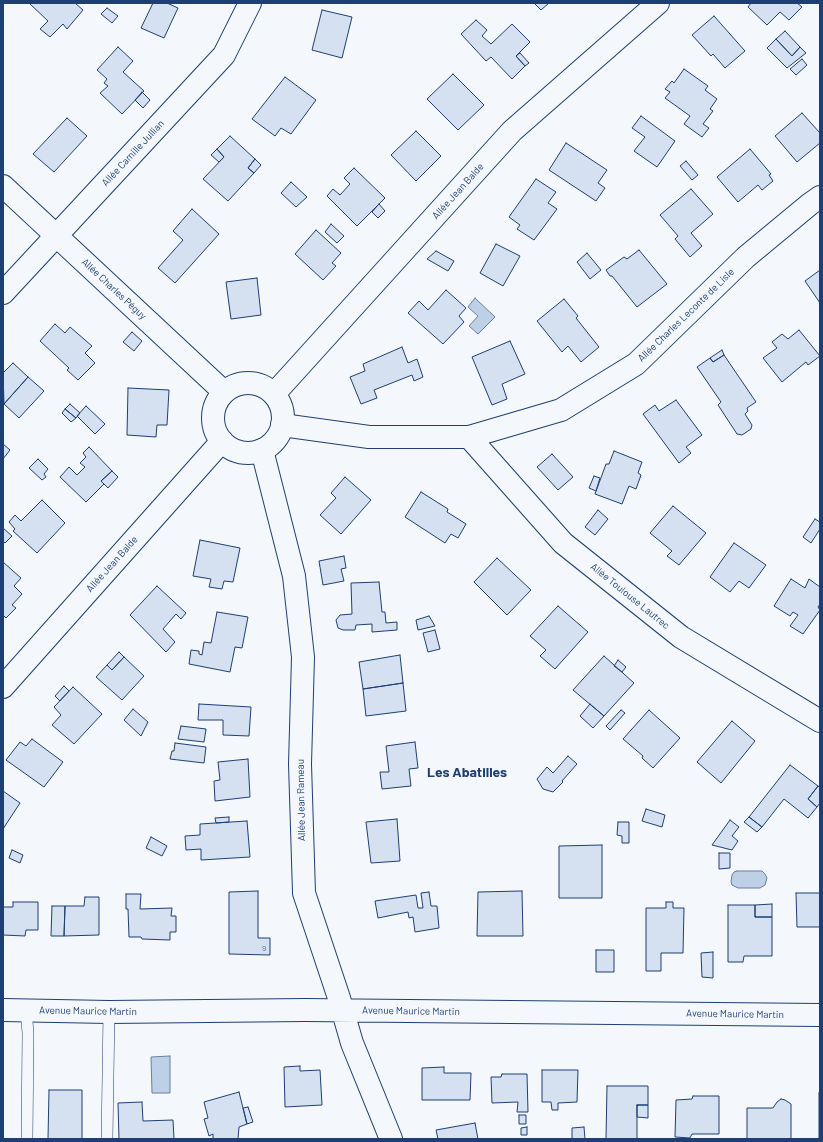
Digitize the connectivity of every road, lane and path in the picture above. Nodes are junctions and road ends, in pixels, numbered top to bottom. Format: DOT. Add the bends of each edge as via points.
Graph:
graph roads {
  1 [pos="250,3"];
  2 [pos="658,3"];
  3 [pos="3,186"];
  4 [pos="820,197"];
  5 [pos="57,236"];
  6 [pos="3,294"];
  7 [pos="224,392"];
  8 [pos="274,394"];
  9 [pos="282,425"];
  10 [pos="469,437"];
  11 [pos="222,441"];
  12 [pos="262,450"];
  13 [pos="3,687"];
  14 [pos="820,721"];
  15 [pos="3,1010"];
  16 [pos="26,1010"];
  17 [pos="342,1010"];
  18 [pos="109,1012"];
  19 [pos="820,1015"];
  20 [pos="27,1139"];
  21 [pos="107,1139"];
  22 [pos="392,1139"];
  1 -- 5 [label="street, Allée Camille Jullian" via="224,54"];
  2 -- 8 [label="street, Allée Jean Balde" via="512,131"];
  3 -- 5 [label="street, Allée Charles Péguy"];
  4 -- 10 [label="street, Allée Charles Leconte de Lisle" via="746,257 636,364 561,410"];
  5 -- 6 [label="street, Allée Camille Jullian"];
  5 -- 7 [label="street, Allée Charles Péguy"];
  7 -- 8 [label="street" via="233,386 255,383"];
  7 -- 11 [label="street" via="215,405 213,422"];
  8 -- 9 [label="street" via="281,409"];
  9 -- 10 [label="street, Allée Charles Leconte de Lisle" via="369,437"];
  9 -- 12 [label="street" via="271,444"];
  10 -- 14 [label="street, Allée Toulouse Lautrec" via="563,543 682,637"];
  11 -- 12 [label="street" via="240,452"];
  11 -- 13 [label="street, Allée Jean Balde"];
  12 -- 17 [label="street, Allée Jean Rameau" via="294,576 303,657 300,764 304,894"];
  15 -- 16 [label="street, Avenue Maurice Martin"];
  16 -- 18 [label="street, Avenue Maurice Martin"];
  16 -- 20 [label="lane"];
  17 -- 18 [label="street, Avenue Maurice Martin"];
  17 -- 19 [label="street, Avenue Maurice Martin"];
  17 -- 22 [label="street, Allée Jean Rameau" via="352,1043"];
  18 -- 21 [label="lane"];
}
